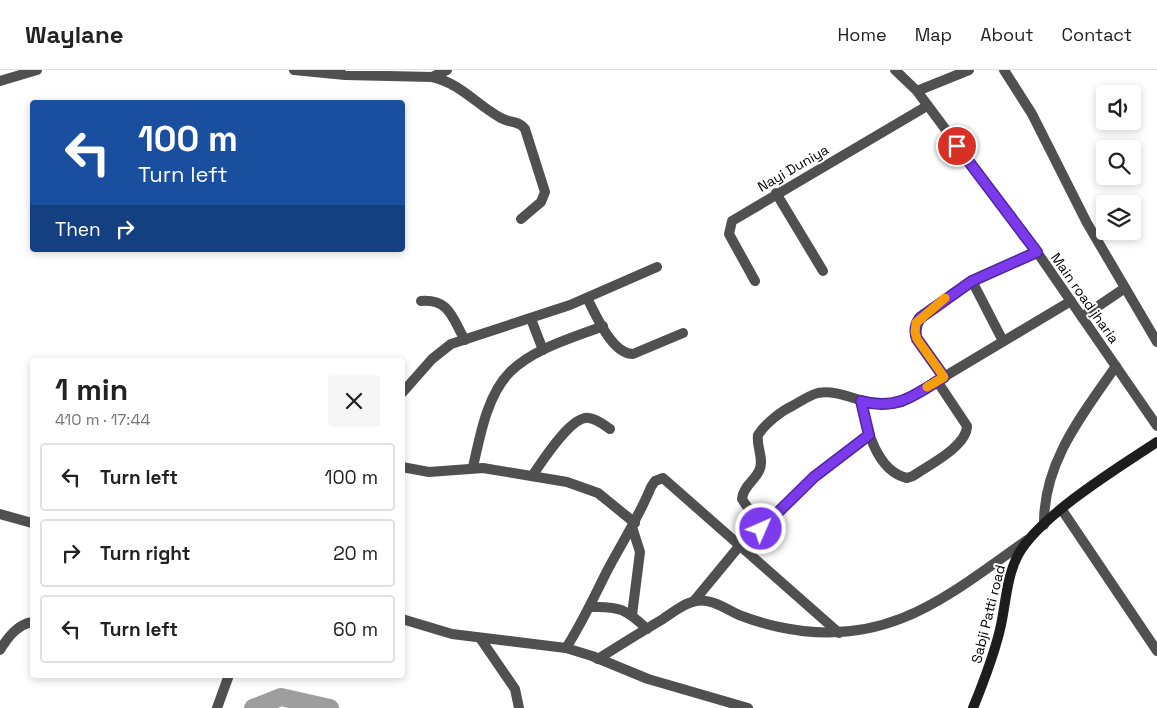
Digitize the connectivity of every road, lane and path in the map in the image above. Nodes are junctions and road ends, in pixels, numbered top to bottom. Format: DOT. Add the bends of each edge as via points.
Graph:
graph roads {
  1 [pos="36,70"];
  2 [pos="294,70"];
  3 [pos="446,70"];
  4 [pos="895,70"];
  5 [pos="969,70"];
  6 [pos="1004,70"];
  7 [pos="432,77"];
  8 [pos="0,81"];
  9 [pos="917,91"];
  10 [pos="927,106"];
  11 [pos="776,193"];
  12 [pos="522,219"];
  13 [pos="1037,252"];
  14 [pos="657,266"];
  15 [pos="823,271"];
  16 [pos="755,281"];
  17 [pos="972,281"];
  18 [pos="1125,288"];
  19 [pos="587,298"];
  20 [pos="421,300"];
  21 [pos="1071,301"];
  22 [pos="1082,317"];
  23 [pos="531,319"];
  24 [pos="603,326"];
  25 [pos="683,333"];
  26 [pos="465,340"];
  27 [pos="1003,341"];
  28 [pos="1157,342"];
  29 [pos="543,350"];
  30 [pos="1116,366"];
  31 [pos="941,379"];
  32 [pos="405,391"];
  33 [pos="861,401"];
  34 [pos="1157,426"];
  35 [pos="610,429"];
  36 [pos="869,435"];
  37 [pos="1157,442"];
  38 [pos="473,467"];
  39 [pos="405,468"];
  40 [pos="532,476"];
  41 [pos="1062,510"];
  42 [pos="0,514"];
  43 [pos="30,522"];
  44 [pos="634,525"];
  45 [pos="1044,525"];
  46 [pos="761,529"];
  47 [pos="1028,540"];
  48 [pos="743,546"];
  49 [pos="694,601"];
  50 [pos="591,607"];
  51 [pos="632,615"];
  52 [pos="405,620"];
  53 [pos="30,622"];
  54 [pos="646,629"];
  55 [pos="839,633"];
  56 [pos="480,638"];
  57 [pos="566,648"];
  58 [pos="0,650"];
  59 [pos="1157,651"];
  60 [pos="598,659"];
  61 [pos="228,678"];
  62 [pos="217,708"];
  63 [pos="519,708"];
  64 [pos="748,708"];
  65 [pos="973,708"];
  1 -- 8 [label="street"];
  2 -- 7 [label="street"];
  3 -- 7 [label="street"];
  4 -- 9 [label="street, Main road jharia"];
  5 -- 9 [label="street"];
  6 -- 18 [label="street" via="1032,114 1074,198"];
  7 -- 12 [label="street" via="452,84 501,118 521,124 525,129 545,192 541,202"];
  9 -- 10 [label="street, Main road jharia"];
  10 -- 11 [label="street, Nayi Duniya"];
  10 -- 13 [label="street, Main road jharia"];
  11 -- 15 [label="street"];
  11 -- 16 [label="street, Nayi Duniya" via="742,213 729,227 729,234"];
  13 -- 17 [label="street"];
  13 -- 21 [label="street, Main road jharia"];
  14 -- 19 [label="street"];
  17 -- 27 [label="street"];
  17 -- 31 [label="street" via="916,323 917,339"];
  18 -- 22 [label="street"];
  18 -- 28 [label="street"];
  19 -- 23 [label="street"];
  19 -- 24 [label="street"];
  20 -- 26 [label="street" via="443,304"];
  21 -- 22 [label="street, Main road jharia"];
  21 -- 27 [label="street"];
  22 -- 30 [label="street, Main road jharia"];
  23 -- 26 [label="street"];
  23 -- 29 [label="street"];
  24 -- 25 [label="street" via="615,346 627,354"];
  24 -- 29 [label="street"];
  26 -- 32 [label="street" via="442,351"];
  27 -- 31 [label="street"];
  29 -- 38 [label="street" via="512,370 503,380 486,418"];
  30 -- 34 [label="street, Main road jharia"];
  30 -- 45 [label="street" via="1080,417 1054,465 1046,490"];
  31 -- 33 [label="street" via="902,402 875,405"];
  31 -- 36 [label="street" via="967,426 966,436 960,443 907,478 900,477 889,468"];
  33 -- 36 [label="street"];
  33 -- 46 [label="street" via="829,393 814,395 781,412 761,430 757,441 761,464 744,490 742,499"];
  35 -- 40 [label="street" via="588,417 580,419 566,431"];
  36 -- 46 [label="street" via="814,477"];
  37 -- 41 [label="main road, Sabji Patti road"];
  38 -- 39 [label="street" via="429,472"];
  38 -- 40 [label="street"];
  40 -- 44 [label="street" via="567,482 598,493"];
  41 -- 45 [label="main road, Sabji Patti road"];
  41 -- 59 [label="street"];
  42 -- 43 [label="street"];
  44 -- 48 [label="street" via="655,481 663,478"];
  44 -- 50 [label="street" via="606,573"];
  44 -- 51 [label="street" via="640,552"];
  45 -- 47 [label="main road, Sabji Patti road"];
  46 -- 48 [label="street"];
  47 -- 55 [label="street" via="958,589 919,611 889,625"];
  47 -- 65 [label="main road, Sabji Patti road" via="1011,570 991,662"];
  48 -- 49 [label="street"];
  48 -- 55 [label="street"];
  49 -- 54 [label="street"];
  49 -- 55 [label="street" via="708,601 780,627"];
  50 -- 51 [label="street" via="613,606"];
  50 -- 57 [label="street"];
  51 -- 54 [label="street"];
  52 -- 56 [label="street" via="452,634"];
  53 -- 58 [label="street" via="7,638"];
  54 -- 60 [label="street"];
  56 -- 57 [label="street"];
  56 -- 63 [label="street" via="515,689"];
  57 -- 60 [label="street"];
  60 -- 64 [label="street" via="648,679"];
  61 -- 62 [label="street"];
}
